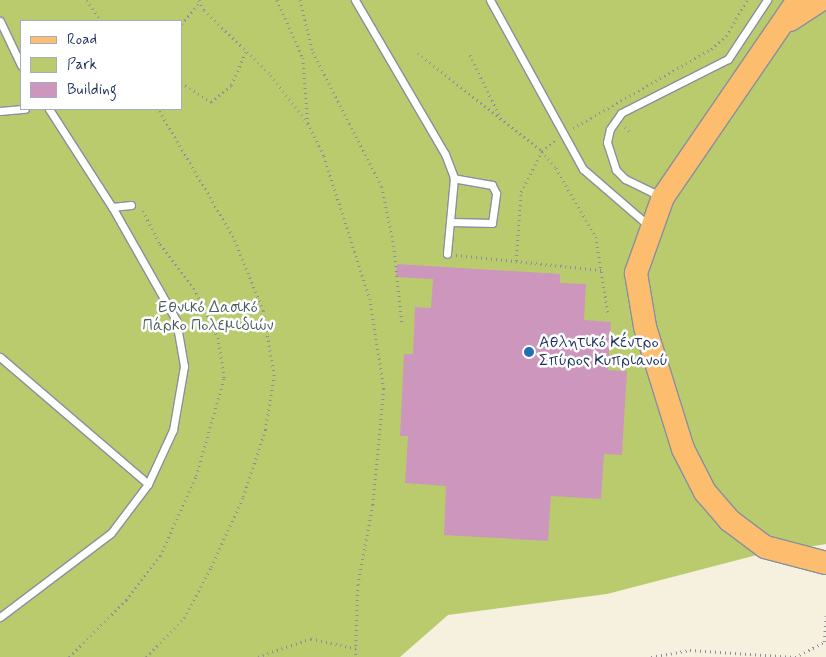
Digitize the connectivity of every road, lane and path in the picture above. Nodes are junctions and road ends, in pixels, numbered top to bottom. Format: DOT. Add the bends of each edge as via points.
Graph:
graph roads {
  1 [pos="87,0"];
  2 [pos="277,0"];
  3 [pos="300,0"];
  4 [pos="355,0"];
  5 [pos="490,0"];
  6 [pos="767,0"];
  7 [pos="798,0"];
  8 [pos="821,0"];
  9 [pos="200,1"];
  10 [pos="100,20"];
  11 [pos="0,21"];
  12 [pos="182,23"];
  13 [pos="778,31"];
  14 [pos="246,51"];
  15 [pos="418,53"];
  16 [pos="470,55"];
  17 [pos="20,63"];
  18 [pos="182,84"];
  19 [pos="20,109"];
  20 [pos="50,110"];
  21 [pos="159,110"];
  22 [pos="0,111"];
  23 [pos="501,119"];
  24 [pos="308,123"];
  25 [pos="454,178"];
  26 [pos="663,197"];
  27 [pos="131,204"];
  28 [pos="112,207"];
  29 [pos="452,222"];
  30 [pos="649,226"];
  31 [pos="447,254"];
  32 [pos="601,270"];
  33 [pos="608,314"];
  34 [pos="402,323"];
  35 [pos="0,357"];
  36 [pos="148,484"];
  37 [pos="826,563"];
  38 [pos="826,616"];
  39 [pos="0,618"];
  40 [pos="356,649"];
  41 [pos="146,657"];
  42 [pos="258,657"];
  43 [pos="356,657"];
  44 [pos="651,657"];
  45 [pos="795,657"];
  1 -- 10 [label="path"];
  2 -- 24 [label="path" via="303,58"];
  3 -- 34 [label="path" via="313,52 382,187 394,246"];
  4 -- 25 [label="lane" via="445,154"];
  5 -- 30 [label="lane" via="583,169"];
  6 -- 26 [label="lane" via="728,59 621,113 610,129 607,142 616,170 625,179"];
  7 -- 13 [label="main road"];
  8 -- 13 [label="main road"];
  9 -- 12 [label="path"];
  9 -- 14 [label="path"];
  11 -- 17 [label="lane"];
  13 -- 26 [label="main road"];
  14 -- 18 [label="path" via="231,85 211,102"];
  14 -- 24 [label="path" via="271,75"];
  15 -- 23 [label="path"];
  16 -- 23 [label="path"];
  19 -- 22 [label="lane"];
  20 -- 28 [label="lane"];
  21 -- 41 [label="path" via="233,237 263,311 274,376 265,430 243,497 211,568 184,618"];
  23 -- 32 [label="path" via="556,168 596,237"];
  24 -- 40 [label="path" via="324,156 370,299 384,389 374,505 358,584"];
  25 -- 29 [label="lane"];
  25 -- 29 [label="lane" via="492,185 496,193 492,223"];
  26 -- 30 [label="main road"];
  27 -- 28 [label="lane"];
  28 -- 36 [label="lane" via="176,320 184,366 173,430"];
  29 -- 31 [label="lane"];
  30 -- 37 [label="main road" via="636,273 645,327 683,449 705,492 729,520 765,547"];
  31 -- 32 [label="path"];
  32 -- 33 [label="path"];
  35 -- 36 [label="lane"];
  36 -- 39 [label="lane" via="112,532"];
  38 -- 45 [label="path" via="824,642"];
  40 -- 42 [label="path" via="310,639"];
  40 -- 43 [label="path"];
  44 -- 45 [label="path" via="690,650"];
}
